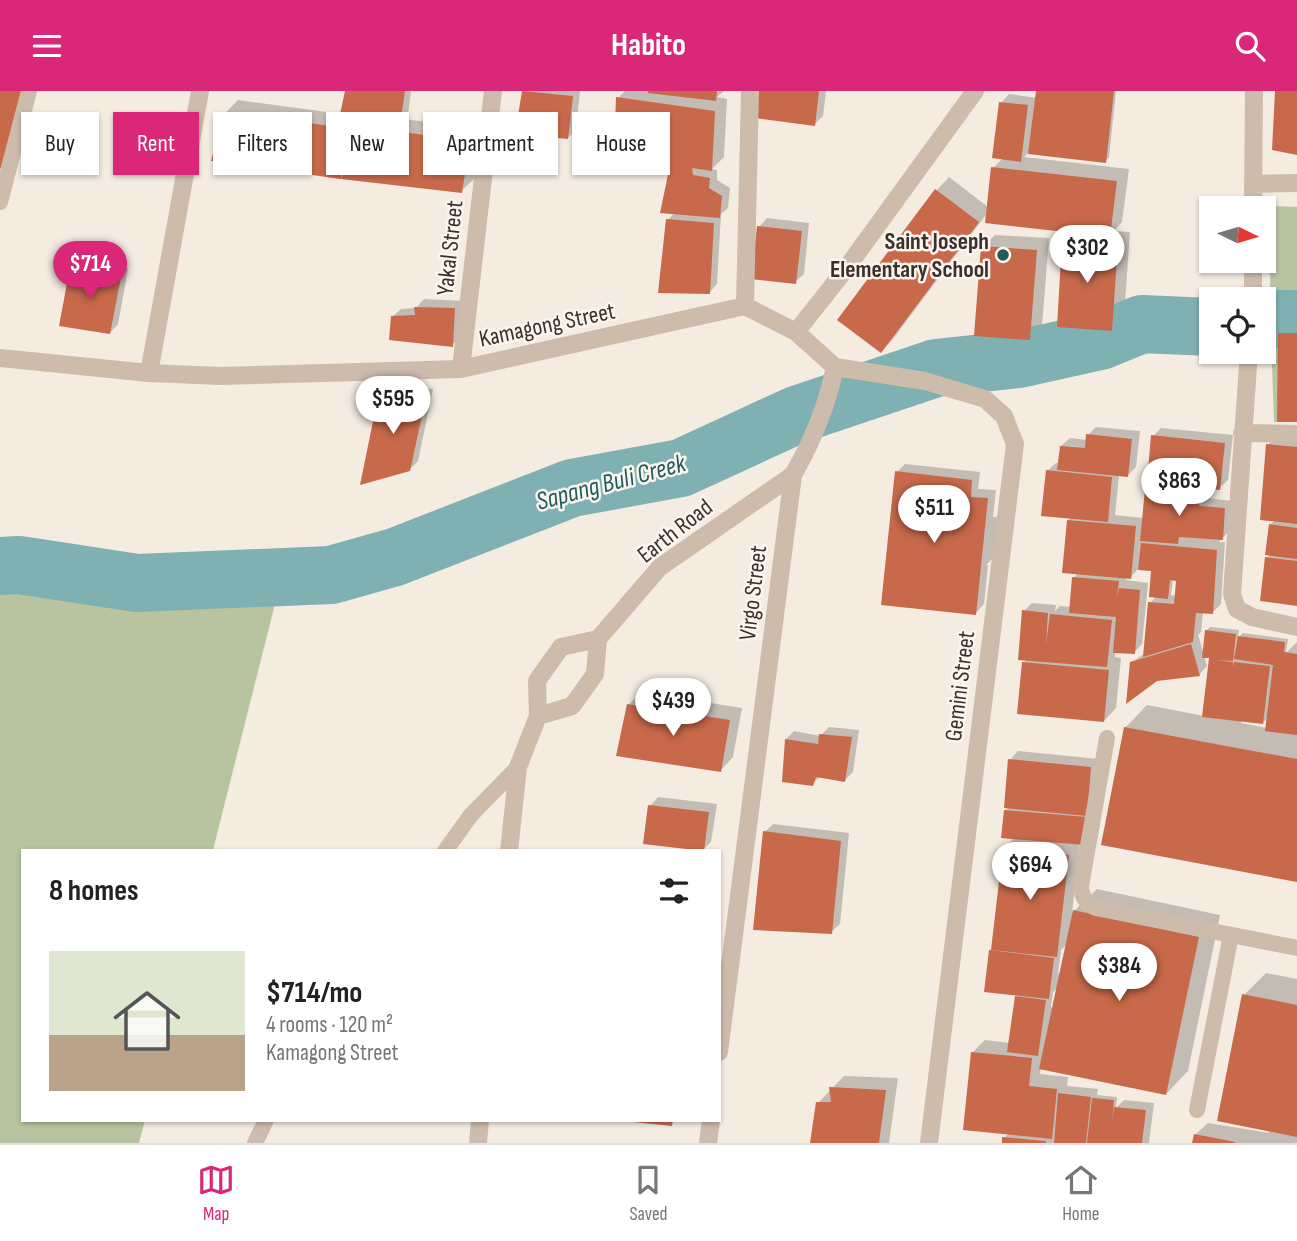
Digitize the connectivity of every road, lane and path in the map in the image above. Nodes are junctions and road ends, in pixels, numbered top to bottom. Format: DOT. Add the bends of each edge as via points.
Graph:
graph roads {
  1 [pos="29,91"];
  2 [pos="200,91"];
  3 [pos="493,91"];
  4 [pos="750,91"];
  5 [pos="975,91"];
  6 [pos="1254,91"];
  7 [pos="1297,183"];
  8 [pos="1253,184"];
  9 [pos="1253,196"];
  10 [pos="0,202"];
  11 [pos="746,306"];
  12 [pos="796,332"];
  13 [pos="0,358"];
  14 [pos="1248,364"];
  15 [pos="835,367"];
  16 [pos="461,369"];
  17 [pos="149,373"];
  18 [pos="1242,433"];
  19 [pos="1297,434"];
  20 [pos="793,475"];
  21 [pos="1297,627"];
  22 [pos="598,639"];
  23 [pos="538,716"];
  24 [pos="1107,738"];
  25 [pos="518,767"];
  26 [pos="446,849"];
  27 [pos="509,849"];
  28 [pos="1231,935"];
  29 [pos="1297,948"];
  30 [pos="721,1036"];
  31 [pos="1197,1110"];
  32 [pos="265,1122"];
  33 [pos="480,1122"];
  34 [pos="710,1122"];
  35 [pos="255,1143"];
  36 [pos="478,1143"];
  37 [pos="708,1143"];
  38 [pos="929,1143"];
  1 -- 10 [label="lane"];
  2 -- 17 [label="street"];
  3 -- 16 [label="street, Yakal Street"];
  4 -- 11 [label="street"];
  5 -- 12 [label="street"];
  6 -- 8 [label="street"];
  7 -- 8 [label="street"];
  8 -- 9 [label="street"];
  11 -- 12 [label="street"];
  11 -- 16 [label="street, Kamagong Street"];
  12 -- 15 [label="street"];
  13 -- 17 [label="street, Kamagong Street"];
  14 -- 18 [label="street"];
  15 -- 20 [label="street, Virgo Street" via="810,445"];
  15 -- 38 [label="street, Gemini Street" via="925,381 985,399 1004,416 1015,444"];
  16 -- 17 [label="street, Kamagong Street" via="221,376"];
  18 -- 19 [label="street"];
  18 -- 21 [label="street" via="1232,594 1237,609 1252,617"];
  20 -- 22 [label="street, Earth Road" via="660,567"];
  20 -- 30 [label="street, Virgo Street"];
  22 -- 23 [label="street" via="595,674 572,705"];
  22 -- 23 [label="street" via="561,647 537,681"];
  23 -- 25 [label="street"];
  24 -- 28 [label="lane" via="1082,896 1097,908"];
  25 -- 26 [label="lane" via="471,815"];
  25 -- 27 [label="street"];
  28 -- 29 [label="lane"];
  28 -- 31 [label="lane"];
  32 -- 35 [label="lane"];
  33 -- 36 [label="street"];
  34 -- 37 [label="street"];
}
